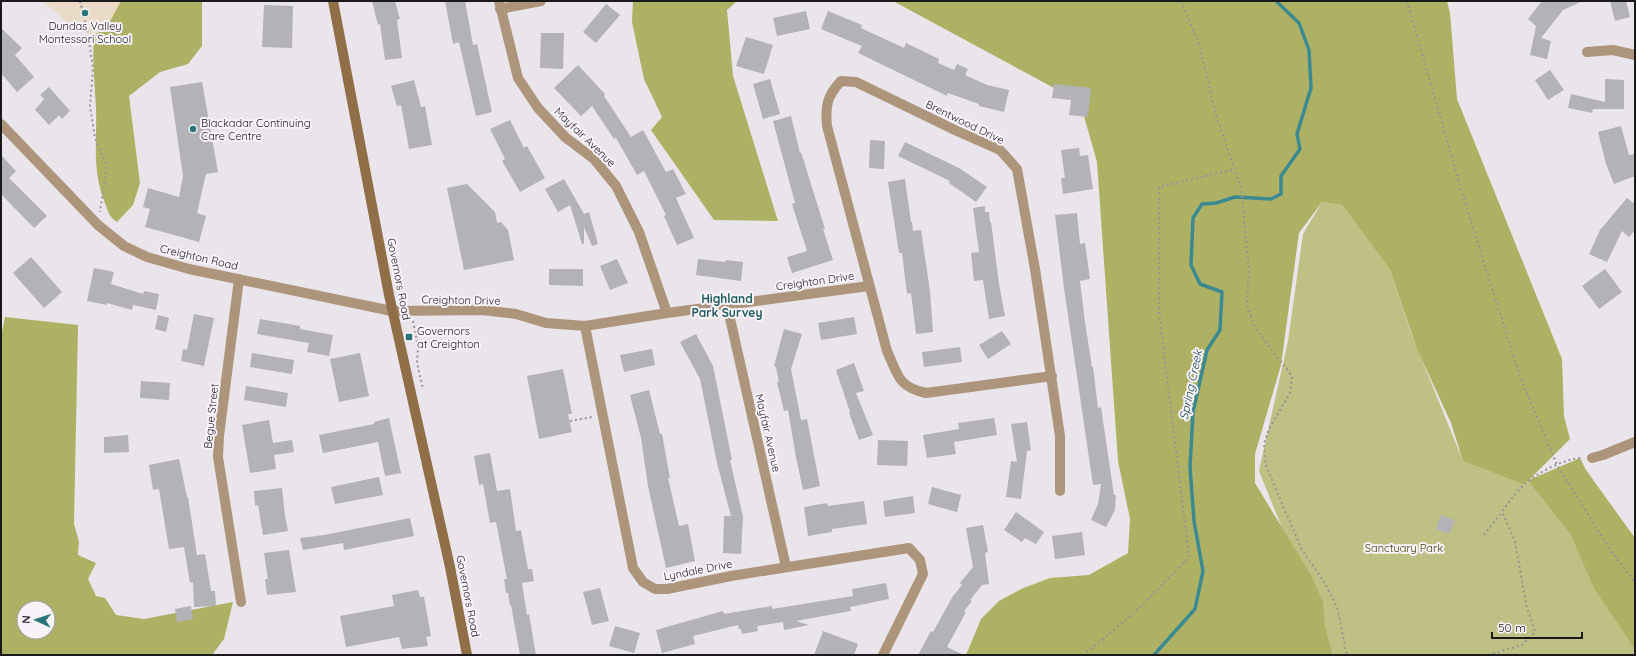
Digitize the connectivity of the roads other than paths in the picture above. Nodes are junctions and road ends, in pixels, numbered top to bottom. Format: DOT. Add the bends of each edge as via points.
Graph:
graph roads {
  1 [pos="333,1"];
  2 [pos="541,1"];
  3 [pos="500,5"];
  4 [pos="1587,52"];
  5 [pos="1635,55"];
  6 [pos="1,124"];
  7 [pos="239,279"];
  8 [pos="868,286"];
  9 [pos="727,305"];
  10 [pos="392,311"];
  11 [pos="667,313"];
  12 [pos="585,326"];
  13 [pos="1052,376"];
  14 [pos="1635,442"];
  15 [pos="1589,458"];
  16 [pos="1060,491"];
  17 [pos="786,567"];
  18 [pos="241,602"];
  19 [pos="467,655"];
  20 [pos="883,655"];
  1 -- 10 [label="main road, Governors Road"];
  2 -- 3 [label="street"];
  3 -- 11 [label="street, Mayfair Avenue" via="518,78 538,108 565,137 594,160 616,186 639,232"];
  4 -- 5 [label="street" via="1613,50"];
  6 -- 7 [label="street, Creighton Road" via="98,225 124,246 173,265"];
  7 -- 10 [label="street, Creighton Road"];
  7 -- 18 [label="street, Begue Street" via="218,457"];
  8 -- 9 [label="street, Creighton Drive"];
  8 -- 13 [label="street, Creighton Drive" via="886,351 901,382 912,390 926,393"];
  8 -- 13 [label="street, Brentwood Drive" via="827,126 825,108 831,91 841,81 856,82 1000,150 1017,168"];
  9 -- 11 [label="street, Creighton Drive"];
  9 -- 17 [label="street, Mayfair Avenue"];
  10 -- 12 [label="street, Creighton Drive" via="482,310 516,314 546,323"];
  10 -- 19 [label="main road, Governors Road" via="450,567"];
  11 -- 12 [label="street, Creighton Drive"];
  12 -- 17 [label="street, Lyndale Drive" via="634,568 643,582 655,589 667,590"];
  13 -- 16 [label="street, Brentwood Drive" via="1060,436"];
  14 -- 15 [label="street"];
  17 -- 20 [label="street, Lyndale Drive" via="909,548 920,560 923,574"];
}
